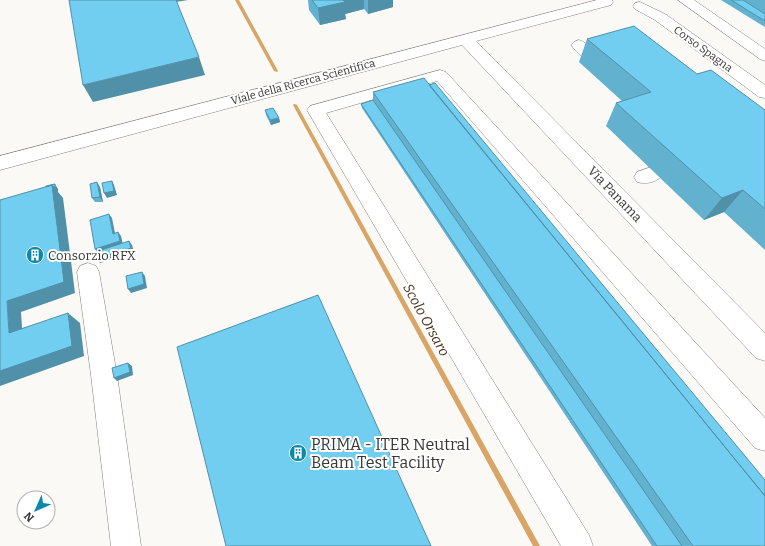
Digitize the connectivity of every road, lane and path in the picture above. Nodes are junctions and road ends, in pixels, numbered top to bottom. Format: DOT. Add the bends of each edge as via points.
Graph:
graph roads {
  1 [pos="685,0"];
  2 [pos="623,4"];
  3 [pos="465,39"];
  4 [pos="579,45"];
  5 [pos="765,56"];
  6 [pos="594,58"];
  7 [pos="765,93"];
  8 [pos="0,163"];
  9 [pos="88,272"];
  10 [pos="765,350"];
  11 [pos="765,438"];
  12 [pos="122,545"];
  13 [pos="578,546"];
  1 -- 5 [label="street"];
  2 -- 3 [label="street, Viale della Ricerca Scientifica"];
  2 -- 7 [label="street, Corso Spagna" via="660,17"];
  3 -- 8 [label="street, Viale della Ricerca Scientifica"];
  3 -- 10 [label="street, Via Panama"];
  4 -- 6 [label="street"];
  9 -- 12 [label="street" via="104,375"];
  11 -- 13 [label="street" via="440,75 316,110"];
}
